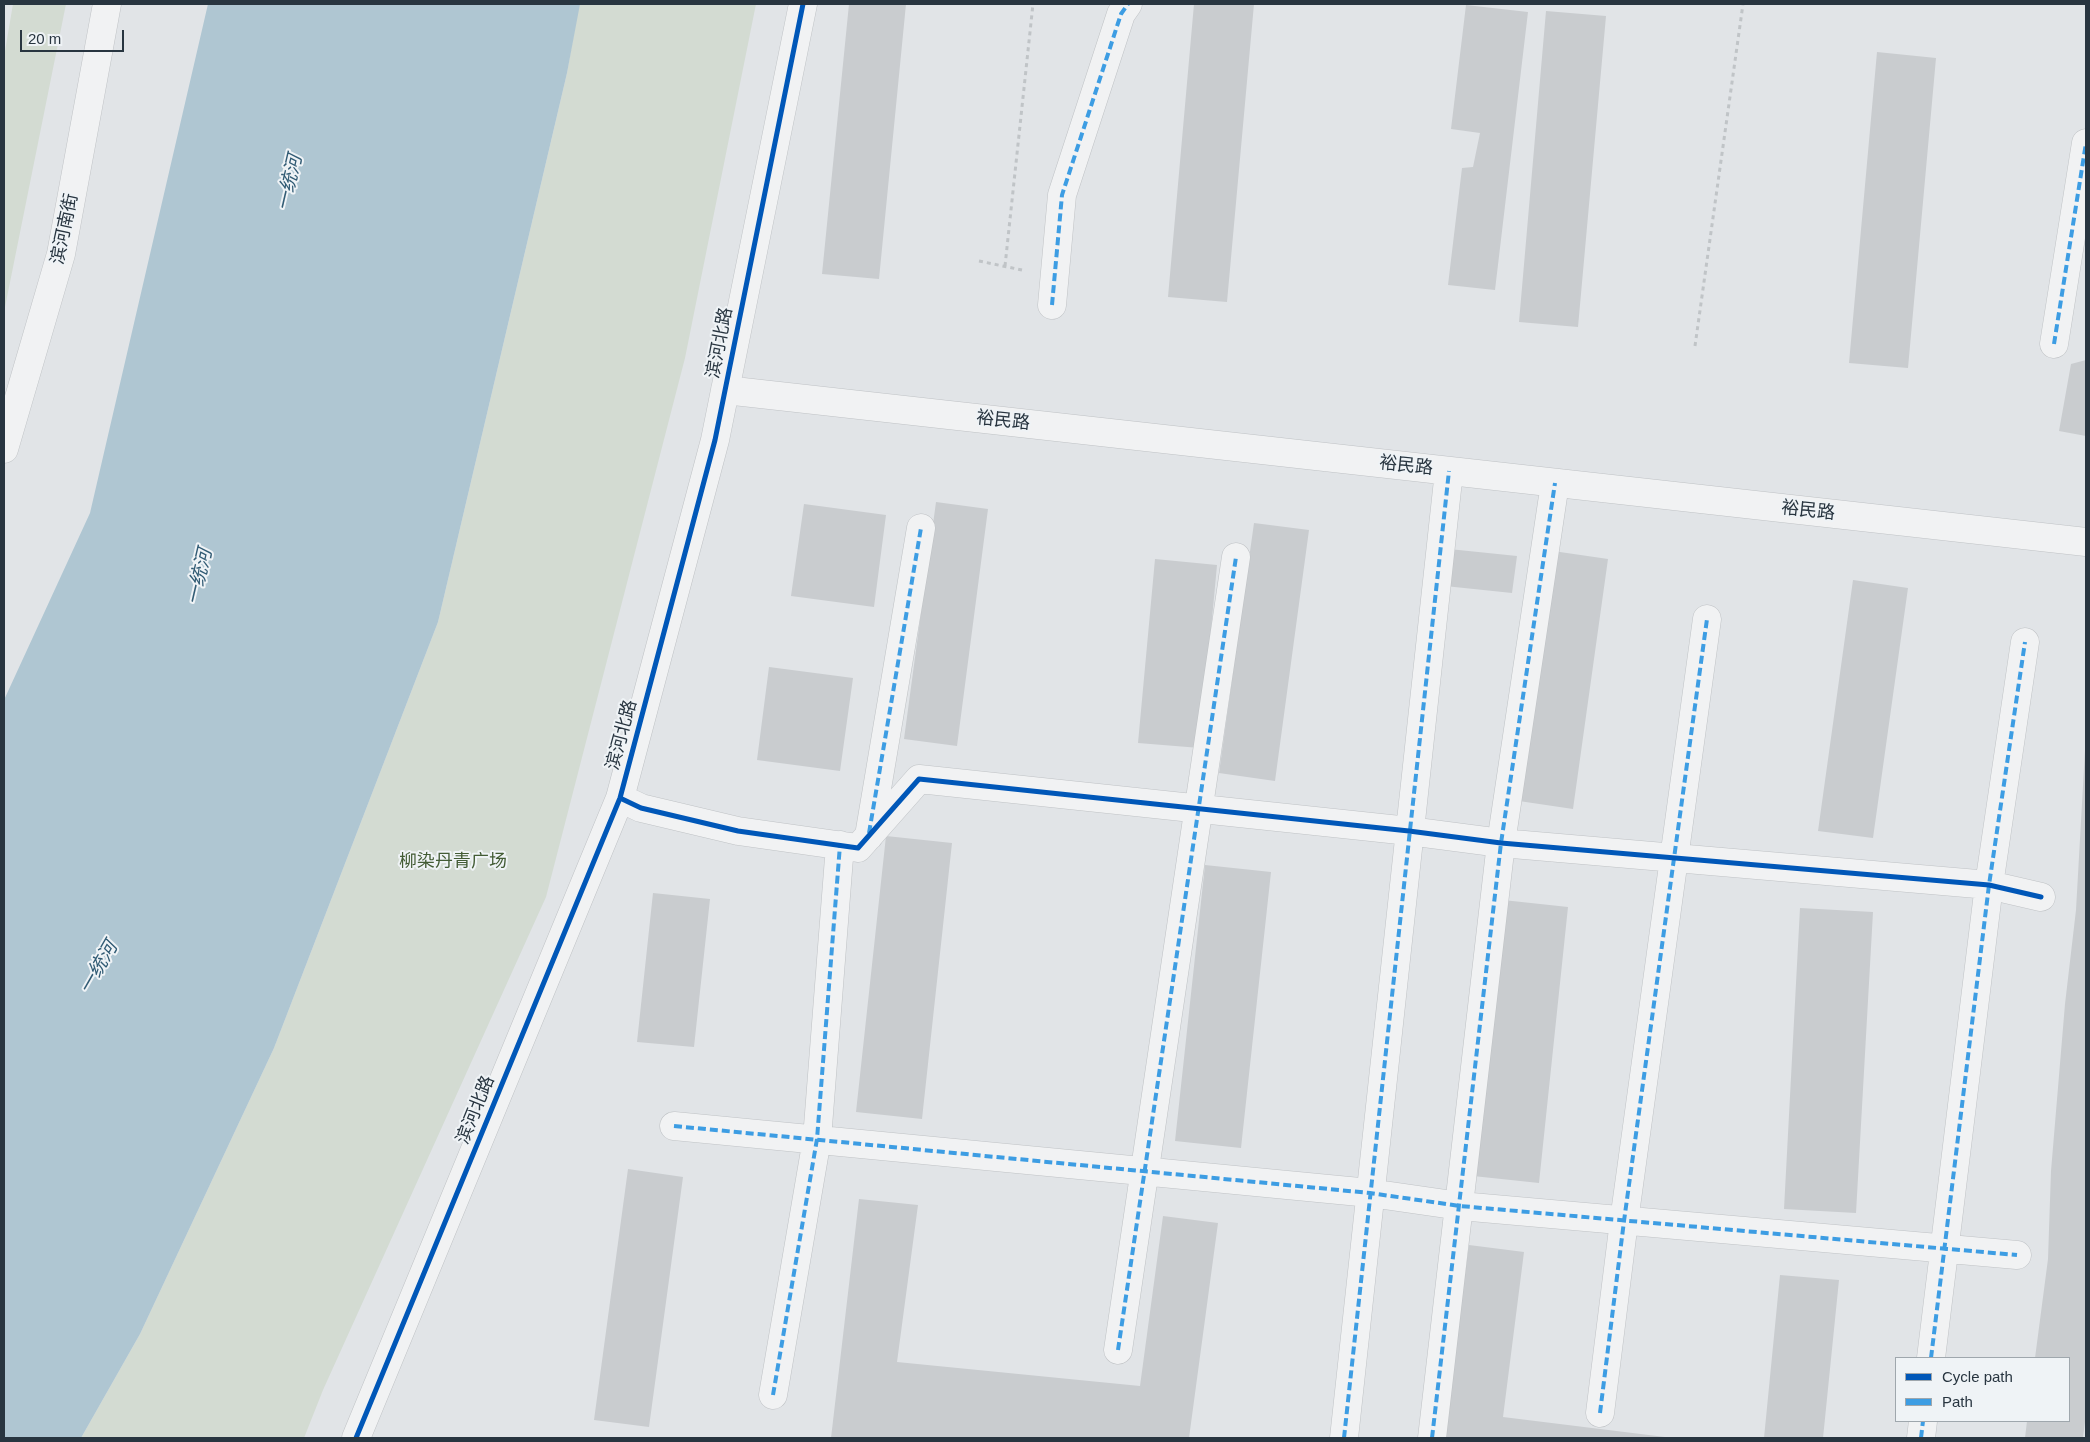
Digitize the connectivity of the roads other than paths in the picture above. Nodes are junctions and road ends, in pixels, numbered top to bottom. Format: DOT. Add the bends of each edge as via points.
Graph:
graph roads {
  1 [pos="107,4"];
  2 [pos="803,4"];
  3 [pos="1128,4"];
  4 [pos="2086,143"];
  5 [pos="1052,305"];
  6 [pos="2054,344"];
  7 [pos="725,390"];
  8 [pos="4,449"];
  9 [pos="1449,471"];
  10 [pos="1555,483"];
  11 [pos="921,528"];
  12 [pos="2086,542"];
  13 [pos="1236,556"];
  14 [pos="1707,619"];
  15 [pos="2024,642"];
  16 [pos="620,798"];
  17 [pos="1198,809"];
  18 [pos="1408,831"];
  19 [pos="869,836"];
  20 [pos="1501,843"];
  21 [pos="840,845"];
  22 [pos="1673,858"];
  23 [pos="1989,885"];
  24 [pos="2041,898"];
  25 [pos="674,1126"];
  26 [pos="817,1139"];
  27 [pos="1144,1171"];
  28 [pos="1370,1193"];
  29 [pos="1460,1206"];
  30 [pos="1624,1221"];
  31 [pos="1944,1248"];
  32 [pos="2017,1255"];
  33 [pos="1118,1350"];
  34 [pos="1931,1357"];
  35 [pos="774,1395"];
  36 [pos="1600,1413"];
  37 [pos="1923,1422"];
  38 [pos="356,1438"];
  39 [pos="1344,1438"];
  40 [pos="1432,1438"];
  41 [pos="1921,1438"];
  1 -- 8 [label="street, 滨河南街" via="61,254"];
  2 -- 7 [label="street, 滨河北路"];
  3 -- 5 [label="street" via="1121,14 1062,195"];
  4 -- 6 [label="street"];
  7 -- 9 [label="street, 裕民路"];
  7 -- 16 [label="street, 滨河北路" via="715,440"];
  9 -- 10 [label="street, 裕民路"];
  9 -- 18 [label="street"];
  10 -- 12 [label="street, 裕民路"];
  10 -- 20 [label="street"];
  11 -- 19 [label="street"];
  13 -- 17 [label="street"];
  14 -- 22 [label="street"];
  15 -- 23 [label="street"];
  16 -- 21 [label="street" via="641,808 738,831"];
  16 -- 38 [label="street, 滨河北路"];
  17 -- 18 [label="street"];
  17 -- 19 [label="street" via="919,779"];
  17 -- 27 [label="street"];
  18 -- 20 [label="street"];
  18 -- 28 [label="street"];
  19 -- 21 [label="street" via="858,848"];
  20 -- 22 [label="street"];
  20 -- 29 [label="street"];
  21 -- 26 [label="street"];
  22 -- 23 [label="street"];
  22 -- 30 [label="street"];
  23 -- 24 [label="street"];
  23 -- 31 [label="street"];
  25 -- 26 [label="street"];
  26 -- 27 [label="street"];
  26 -- 35 [label="street"];
  27 -- 28 [label="street"];
  27 -- 33 [label="street"];
  28 -- 29 [label="street"];
  28 -- 39 [label="street"];
  29 -- 30 [label="street"];
  29 -- 40 [label="street"];
  30 -- 31 [label="street"];
  30 -- 36 [label="street"];
  31 -- 32 [label="street"];
  31 -- 34 [label="street"];
  37 -- 41 [label="street"];
}
